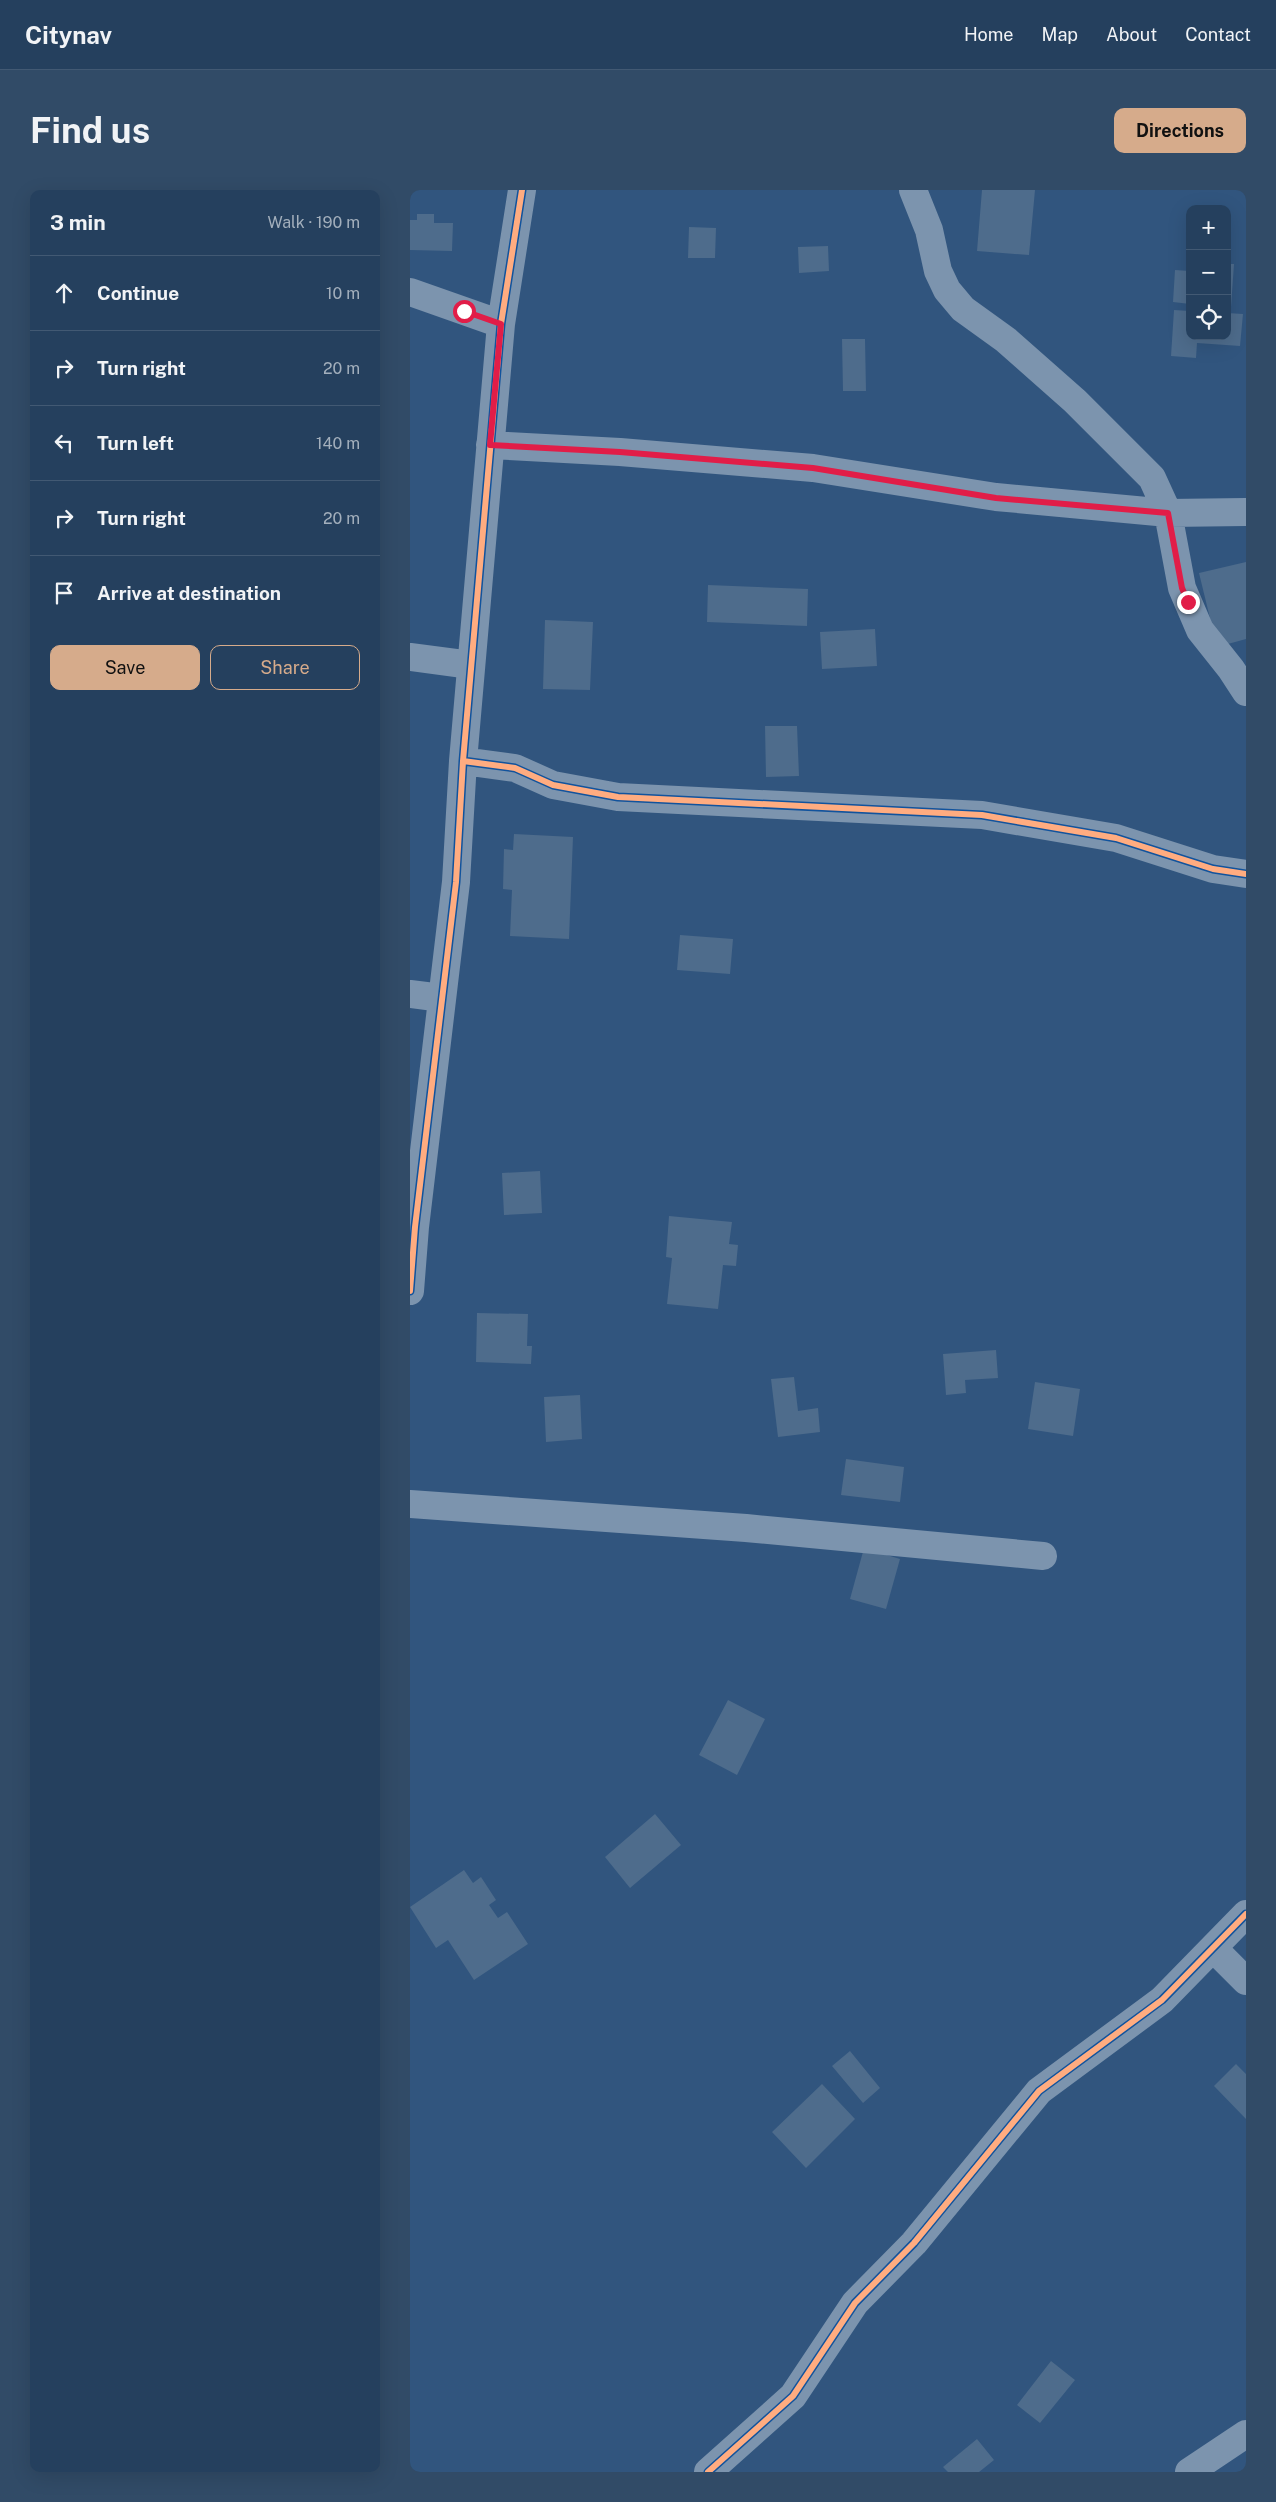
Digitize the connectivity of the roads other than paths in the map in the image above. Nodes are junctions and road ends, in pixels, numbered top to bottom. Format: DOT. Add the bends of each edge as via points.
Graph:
graph roads {
  1 [pos="522,190"];
  2 [pos="913,190"];
  3 [pos="410,292"];
  4 [pos="501,324"];
  5 [pos="490,445"];
  6 [pos="1246,512"];
  7 [pos="1168,513"];
  8 [pos="410,657"];
  9 [pos="471,666"];
  10 [pos="1246,692"];
  11 [pos="463,761"];
  12 [pos="1246,874"];
  13 [pos="410,994"];
  14 [pos="442,998"];
  15 [pos="410,1291"];
  16 [pos="410,1504"];
  17 [pos="1043,1556"];
  18 [pos="1246,1914"];
  19 [pos="1213,1948"];
  20 [pos="1246,1981"];
  21 [pos="1246,2434"];
  22 [pos="708,2472"];
  23 [pos="1189,2472"];
  1 -- 4 [label="street"];
  2 -- 7 [label="street" via="947,290 963,309 1006,340 1075,401 1152,478"];
  3 -- 4 [label="street"];
  4 -- 5 [label="street"];
  5 -- 7 [label="street" via="813,468 996,498"];
  5 -- 9 [label="street"];
  6 -- 7 [label="street"];
  7 -- 10 [label="street" via="1182,588 1200,630"];
  8 -- 9 [label="street"];
  9 -- 11 [label="street"];
  11 -- 12 [label="street" via="515,768 553,785 618,796 982,815 1116,838 1213,869"];
  11 -- 14 [label="street" via="456,882"];
  13 -- 14 [label="street"];
  14 -- 15 [label="street"];
  16 -- 17 [label="street" via="746,1528"];
  18 -- 19 [label="street"];
  19 -- 20 [label="street"];
  19 -- 22 [label="street" via="1162,2000 1039,2091 914,2243 855,2304 793,2396"];
  21 -- 23 [label="street"];
}
